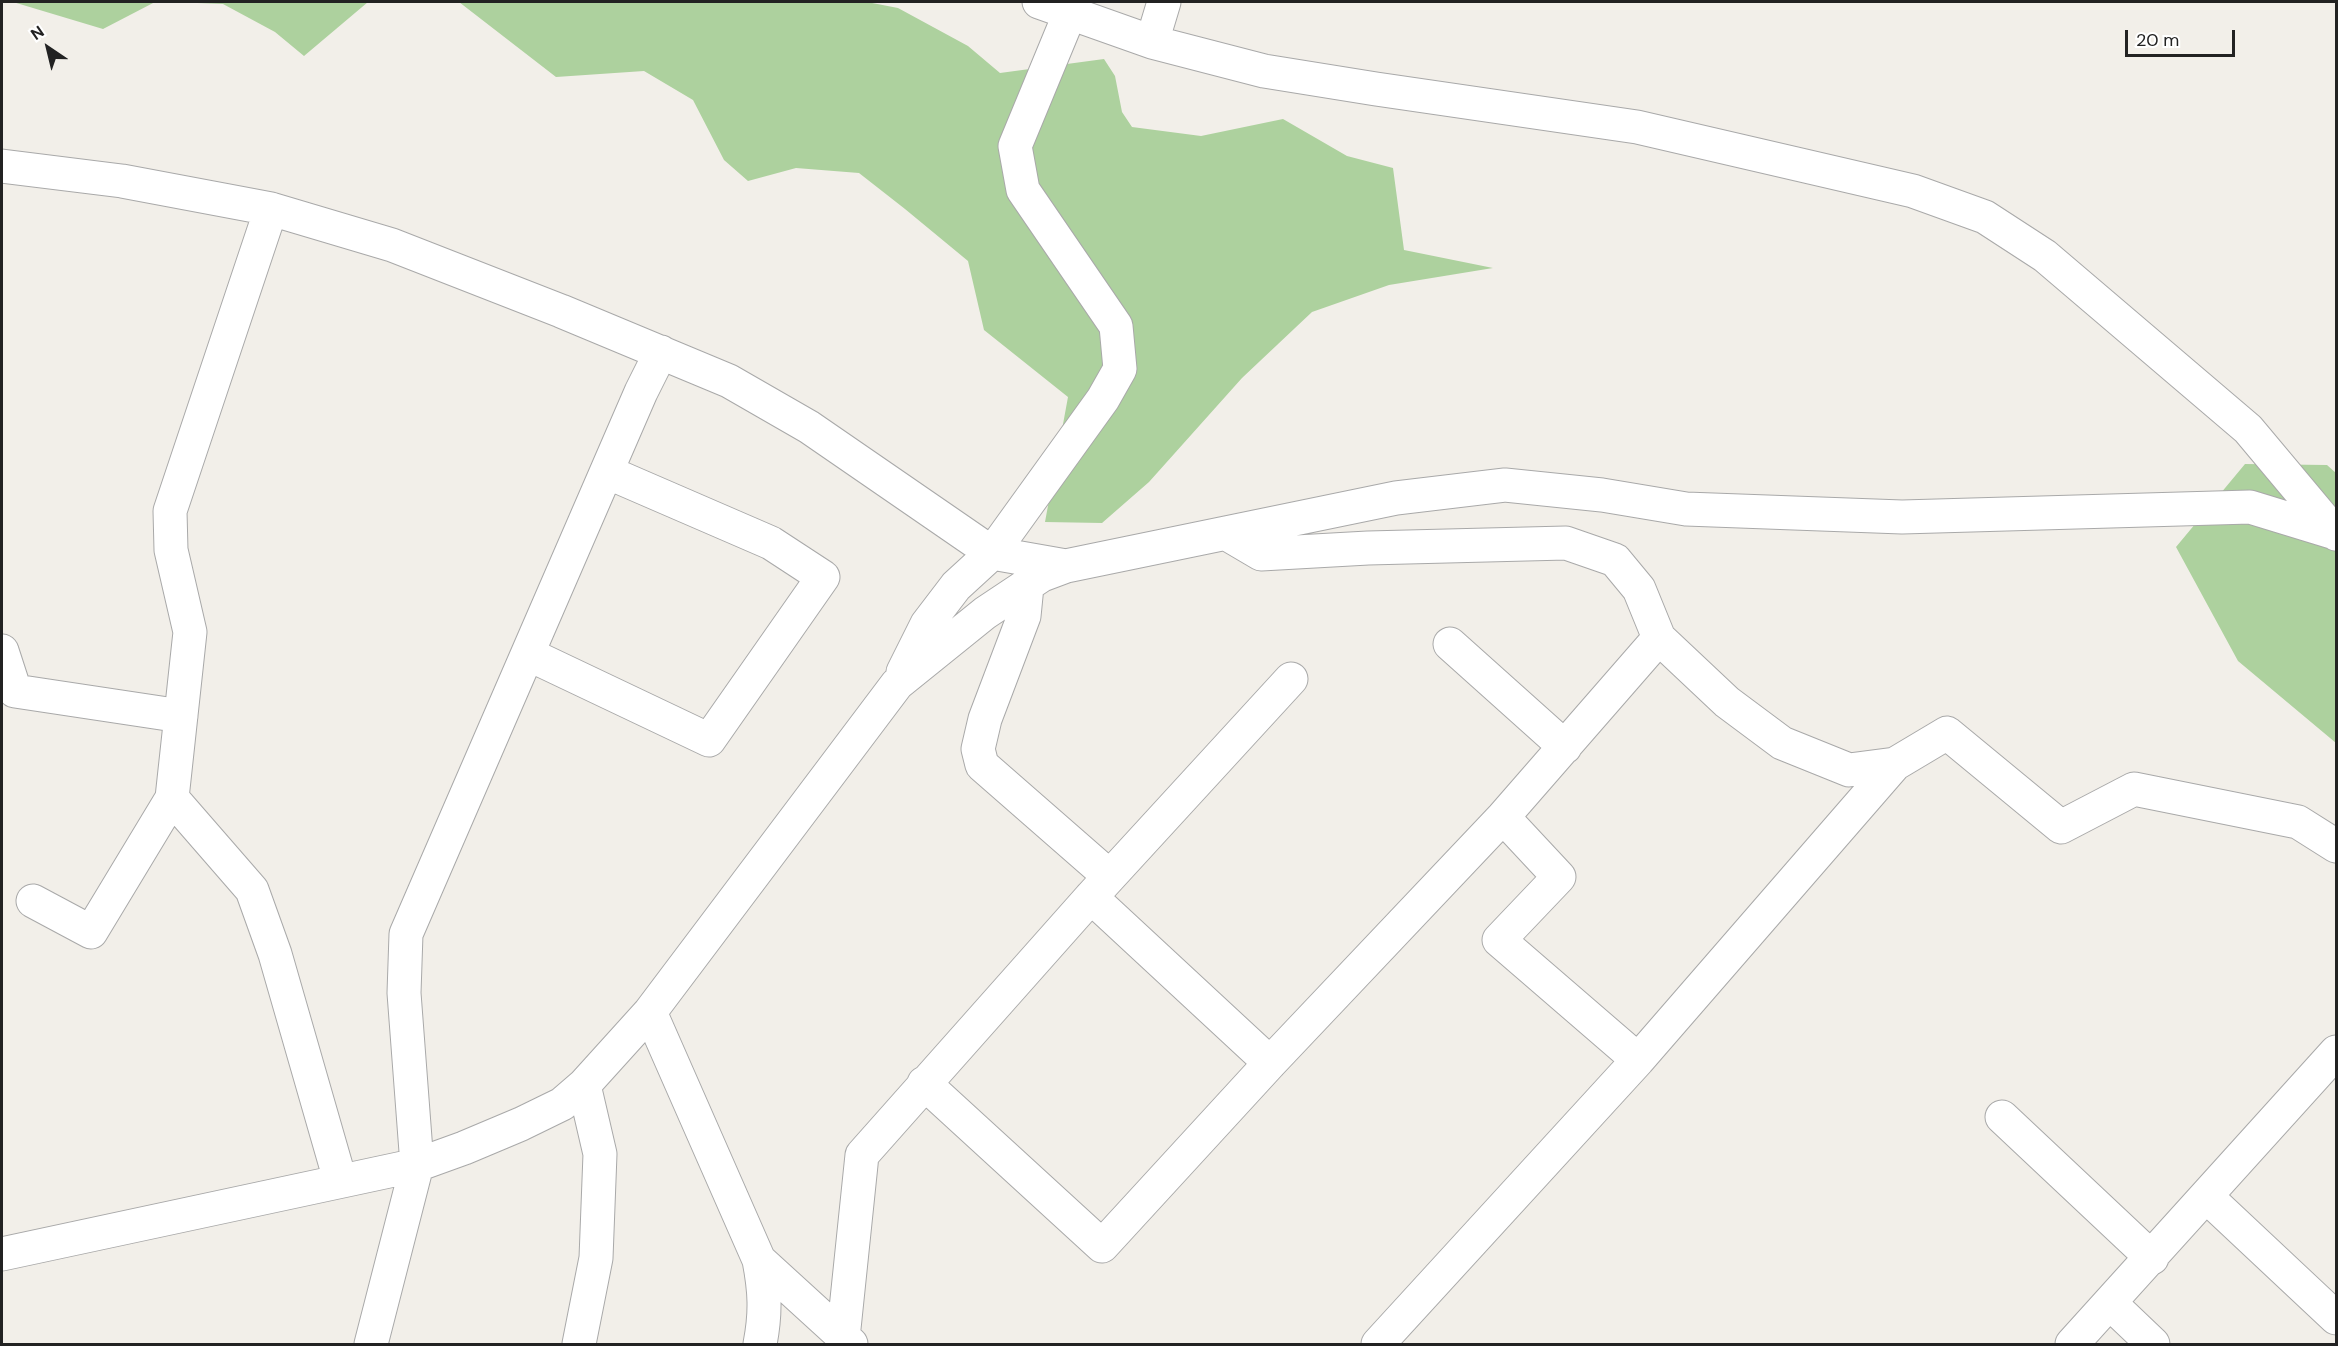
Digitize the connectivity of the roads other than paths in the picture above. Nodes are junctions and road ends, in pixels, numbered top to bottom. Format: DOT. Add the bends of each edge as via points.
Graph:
graph roads {
  1 [pos="1039,2"];
  2 [pos="1164,2"];
  3 [pos="1070,13"];
  4 [pos="1152,42"];
  5 [pos="2,166"];
  6 [pos="271,209"];
  7 [pos="661,352"];
  8 [pos="607,472"];
  9 [pos="2336,533"];
  10 [pos="1227,534"];
  11 [pos="992,553"];
  12 [pos="1066,566"];
  13 [pos="1027,586"];
  14 [pos="1659,638"];
  15 [pos="1450,644"];
  16 [pos="2,651"];
  17 [pos="528,654"];
  18 [pos="1291,680"];
  19 [pos="897,684"];
  20 [pos="181,716"];
  21 [pos="1565,747"];
  22 [pos="1895,764"];
  23 [pos="172,798"];
  24 [pos="1503,817"];
  25 [pos="2337,846"];
  26 [pos="1100,886"];
  27 [pos="33,901"];
  28 [pos="650,1012"];
  29 [pos="2337,1052"];
  30 [pos="1638,1060"];
  31 [pos="1270,1063"];
  32 [pos="924,1083"];
  33 [pos="584,1085"];
  34 [pos="2002,1117"];
  35 [pos="417,1164"];
  36 [pos="340,1180"];
  37 [pos="2206,1197"];
  38 [pos="2,1254"];
  39 [pos="2151,1258"];
  40 [pos="759,1260"];
  41 [pos="2110,1303"];
  42 [pos="2337,1318"];
  43 [pos="847,1341"];
  44 [pos="371,1344"];
  45 [pos="579,1344"];
  46 [pos="760,1344"];
  47 [pos="1378,1344"];
  48 [pos="2072,1344"];
  49 [pos="2153,1344"];
  1 -- 3 [label="street"];
  2 -- 4 [label="street"];
  3 -- 4 [label="street"];
  3 -- 11 [label="street" via="1015,146 1023,190 1116,326 1120,369 1103,399"];
  4 -- 9 [label="street" via="1264,71 1637,127 1913,191 1985,217 2045,256 2248,429"];
  5 -- 6 [label="street" via="122,181"];
  6 -- 7 [label="street" via="392,245"];
  6 -- 20 [label="street" via="170,511 171,550 190,632"];
  7 -- 8 [label="street"];
  7 -- 11 [label="street" via="729,381 809,427"];
  8 -- 17 [label="street"];
  8 -- 17 [label="street" via="771,543 823,577 709,740"];
  9 -- 10 [label="street" via="2250,507 1902,517 1686,508 1505,485 1396,498"];
  10 -- 12 [label="street"];
  10 -- 14 [label="street" via="1261,554 1566,543 1615,560 1639,589"];
  11 -- 12 [label="street"];
  11 -- 19 [label="street" via="956,586 927,624"];
  12 -- 13 [label="street"];
  13 -- 19 [label="street" via="985,613"];
  13 -- 26 [label="street" via="1024,616 985,719 978,749 982,765"];
  14 -- 21 [label="street"];
  14 -- 22 [label="street" via="1727,702 1782,743 1849,770"];
  15 -- 21 [label="street"];
  16 -- 20 [label="street" via="15,691"];
  17 -- 35 [label="street" via="406,934 404,993"];
  18 -- 26 [label="street"];
  19 -- 28 [label="street"];
  20 -- 23 [label="street"];
  21 -- 24 [label="street"];
  22 -- 25 [label="street" via="1947,734 2061,827 2133,789 2298,822"];
  22 -- 30 [label="street"];
  23 -- 27 [label="street" via="91,932"];
  23 -- 36 [label="street" via="252,890 275,954"];
  24 -- 30 [label="street" via="1559,877 1499,940"];
  24 -- 31 [label="street"];
  26 -- 31 [label="street"];
  26 -- 32 [label="street"];
  28 -- 33 [label="street"];
  28 -- 40 [label="street"];
  29 -- 37 [label="street"];
  30 -- 47 [label="street"];
  31 -- 32 [label="street" via="1102,1246"];
  32 -- 43 [label="street" via="862,1155"];
  33 -- 35 [label="street" via="562,1104 521,1124"];
  33 -- 45 [label="street" via="600,1154 596,1258"];
  34 -- 39 [label="street"];
  35 -- 36 [label="street"];
  35 -- 44 [label="street"];
  36 -- 38 [label="street"];
  37 -- 39 [label="street"];
  37 -- 42 [label="street"];
  39 -- 41 [label="street"];
  40 -- 43 [label="street"];
  40 -- 46 [label="street" via="765,1295"];
  41 -- 48 [label="street"];
  41 -- 49 [label="street"];
}
